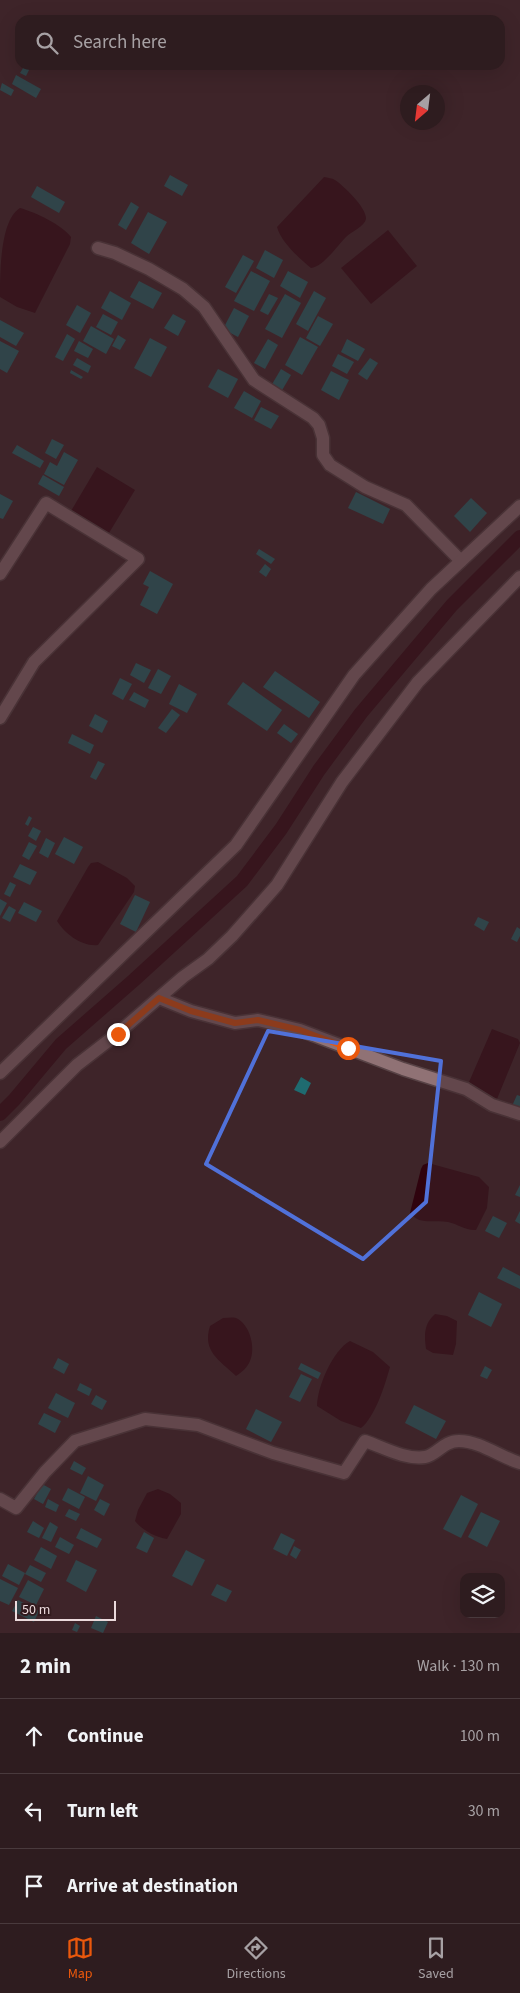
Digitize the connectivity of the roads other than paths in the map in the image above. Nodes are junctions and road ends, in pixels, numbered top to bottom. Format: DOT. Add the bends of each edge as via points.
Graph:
graph roads {
  1 [pos="98,248"];
  2 [pos="520,506"];
  3 [pos="461,561"];
  4 [pos="0,574"];
  5 [pos="520,577"];
  6 [pos="0,718"];
  7 [pos="159,998"];
  8 [pos="0,1073"];
  9 [pos="520,1114"];
  10 [pos="0,1142"];
  11 [pos="520,1463"];
  12 [pos="0,1499"];
  1 -- 3 [label="street" via="149,269 183,289 204,307 254,380 313,418 323,438 323,455 330,465 365,487 406,505"];
  2 -- 3 [label="street"];
  3 -- 8 [label="street" via="431,589 354,675 236,845"];
  4 -- 6 [label="street" via="46,503 138,559 34,662"];
  5 -- 7 [label="street" via="418,682 342,782 277,884 232,936"];
  7 -- 9 [label="street" via="235,1023 258,1020 300,1030 466,1089 492,1105"];
  7 -- 10 [label="street" via="77,1065"];
  11 -- 12 [label="street" via="460,1441 448,1442 426,1457 405,1455 366,1441 344,1473 273,1453 198,1425 145,1419 75,1441 16,1508"];
}
